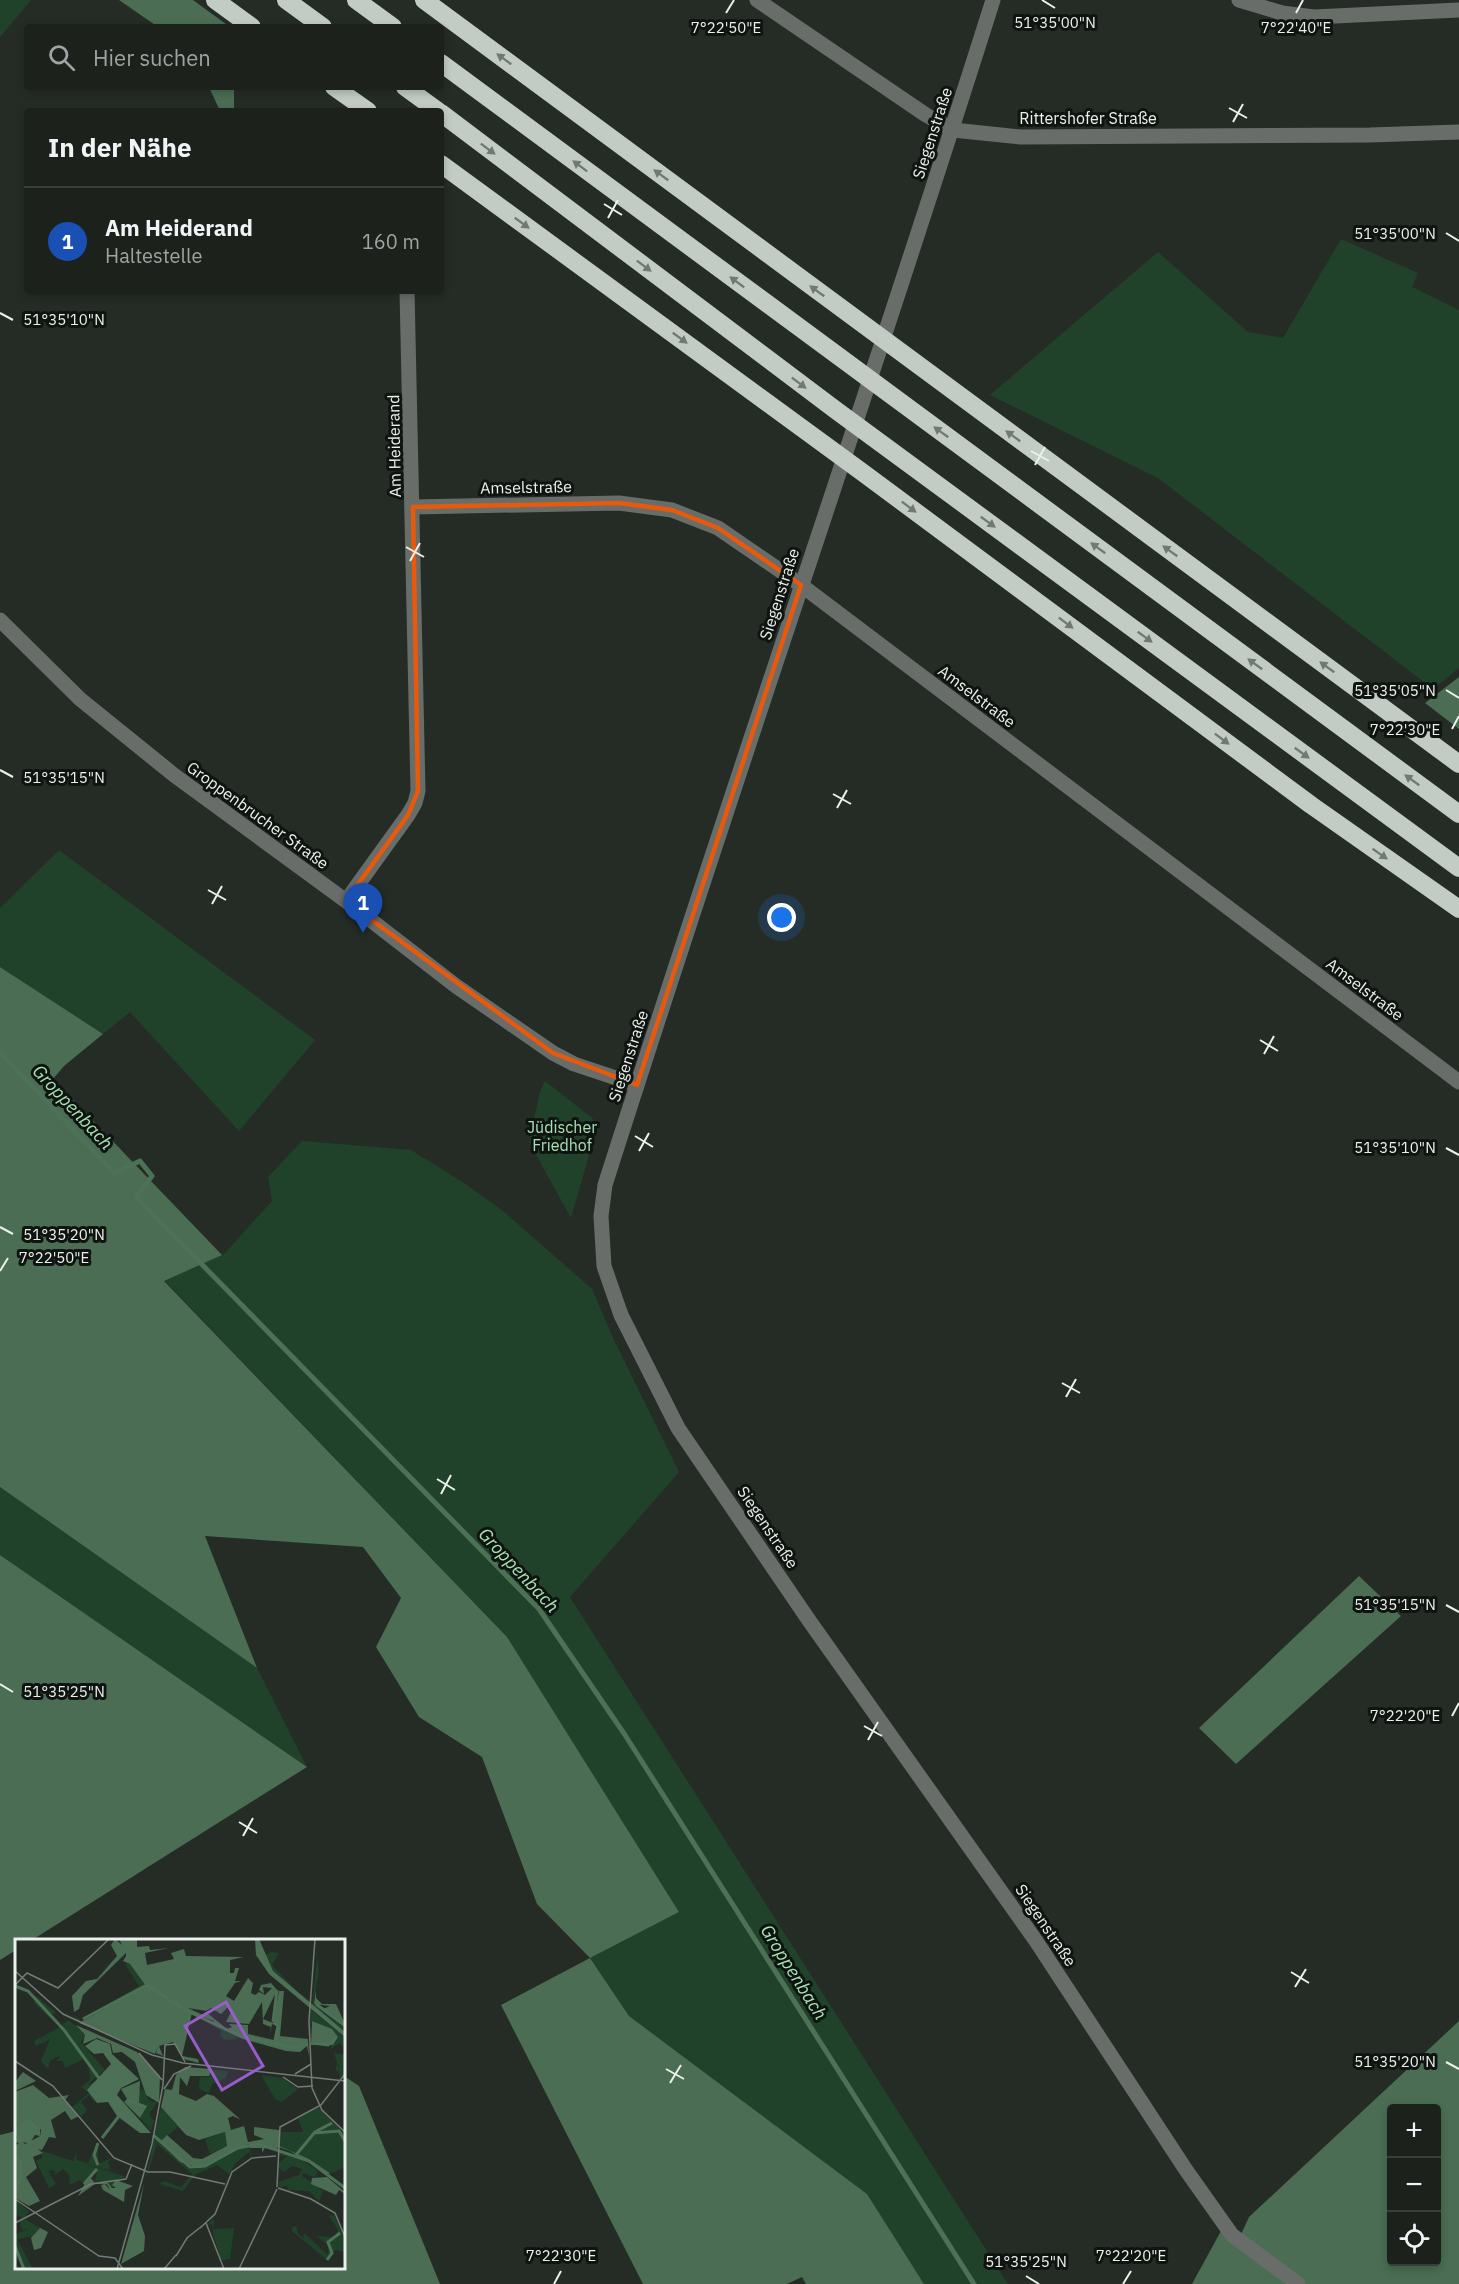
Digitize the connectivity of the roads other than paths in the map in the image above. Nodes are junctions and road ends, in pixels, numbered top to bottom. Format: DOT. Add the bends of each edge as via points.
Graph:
graph roads {
  1 [pos="214,0"];
  2 [pos="286,0"];
  3 [pos="356,0"];
  4 [pos="424,0"];
  5 [pos="757,0"];
  6 [pos="993,0"];
  7 [pos="1239,0"];
  8 [pos="1459,10"];
  9 [pos="248,24"];
  10 [pos="319,24"];
  11 [pos="389,24"];
  12 [pos="444,65"];
  13 [pos="338,90"];
  14 [pos="409,90"];
  15 [pos="364,108"];
  16 [pos="434,108"];
  17 [pos="444,116"];
  18 [pos="952,130"];
  19 [pos="1459,132"];
  20 [pos="444,166"];
  21 [pos="408,294"];
  22 [pos="413,507"];
  23 [pos="801,585"];
  24 [pos="0,620"];
  25 [pos="1459,764"];
  26 [pos="1459,814"];
  27 [pos="1459,868"];
  28 [pos="346,901"];
  29 [pos="1459,909"];
  30 [pos="1459,1082"];
  31 [pos="637,1085"];
  32 [pos="1298,2284"];
  1 -- 9 [label="highway"];
  2 -- 10 [label="highway"];
  3 -- 11 [label="highway"];
  25 -- 4 [label="highway, one-way"];
  5 -- 18 [label="street, Rittershofer Straße"];
  6 -- 18 [label="street, Siegenstraße"];
  7 -- 8 [label="street" via="1282,13 1314,17"];
  26 -- 12 [label="highway, one-way"];
  13 -- 15 [label="highway"];
  14 -- 16 [label="highway"];
  17 -- 27 [label="highway, one-way" via="837,411"];
  18 -- 19 [label="street, Rittershofer Straße" via="1021,137"];
  18 -- 23 [label="street, Siegenstraße"];
  20 -- 29 [label="highway, one-way" via="1311,805"];
  21 -- 22 [label="street, Am Heiderand"];
  22 -- 23 [label="street, Amselstraße" via="619,503 672,510 718,528"];
  22 -- 28 [label="street, Am Heiderand" via="415,803"];
  23 -- 30 [label="street, Amselstraße"];
  23 -- 31 [label="street, Siegenstraße"];
  24 -- 28 [label="street, Groppenbrucher Straße" via="80,699 174,775"];
  28 -- 31 [label="street, Groppenbrucher Straße" via="456,986 553,1053"];
  31 -- 32 [label="street, Siegenstraße" via="606,1185 601,1216 604,1266 621,1315 678,1428 1036,1941 1232,2235"];
}
